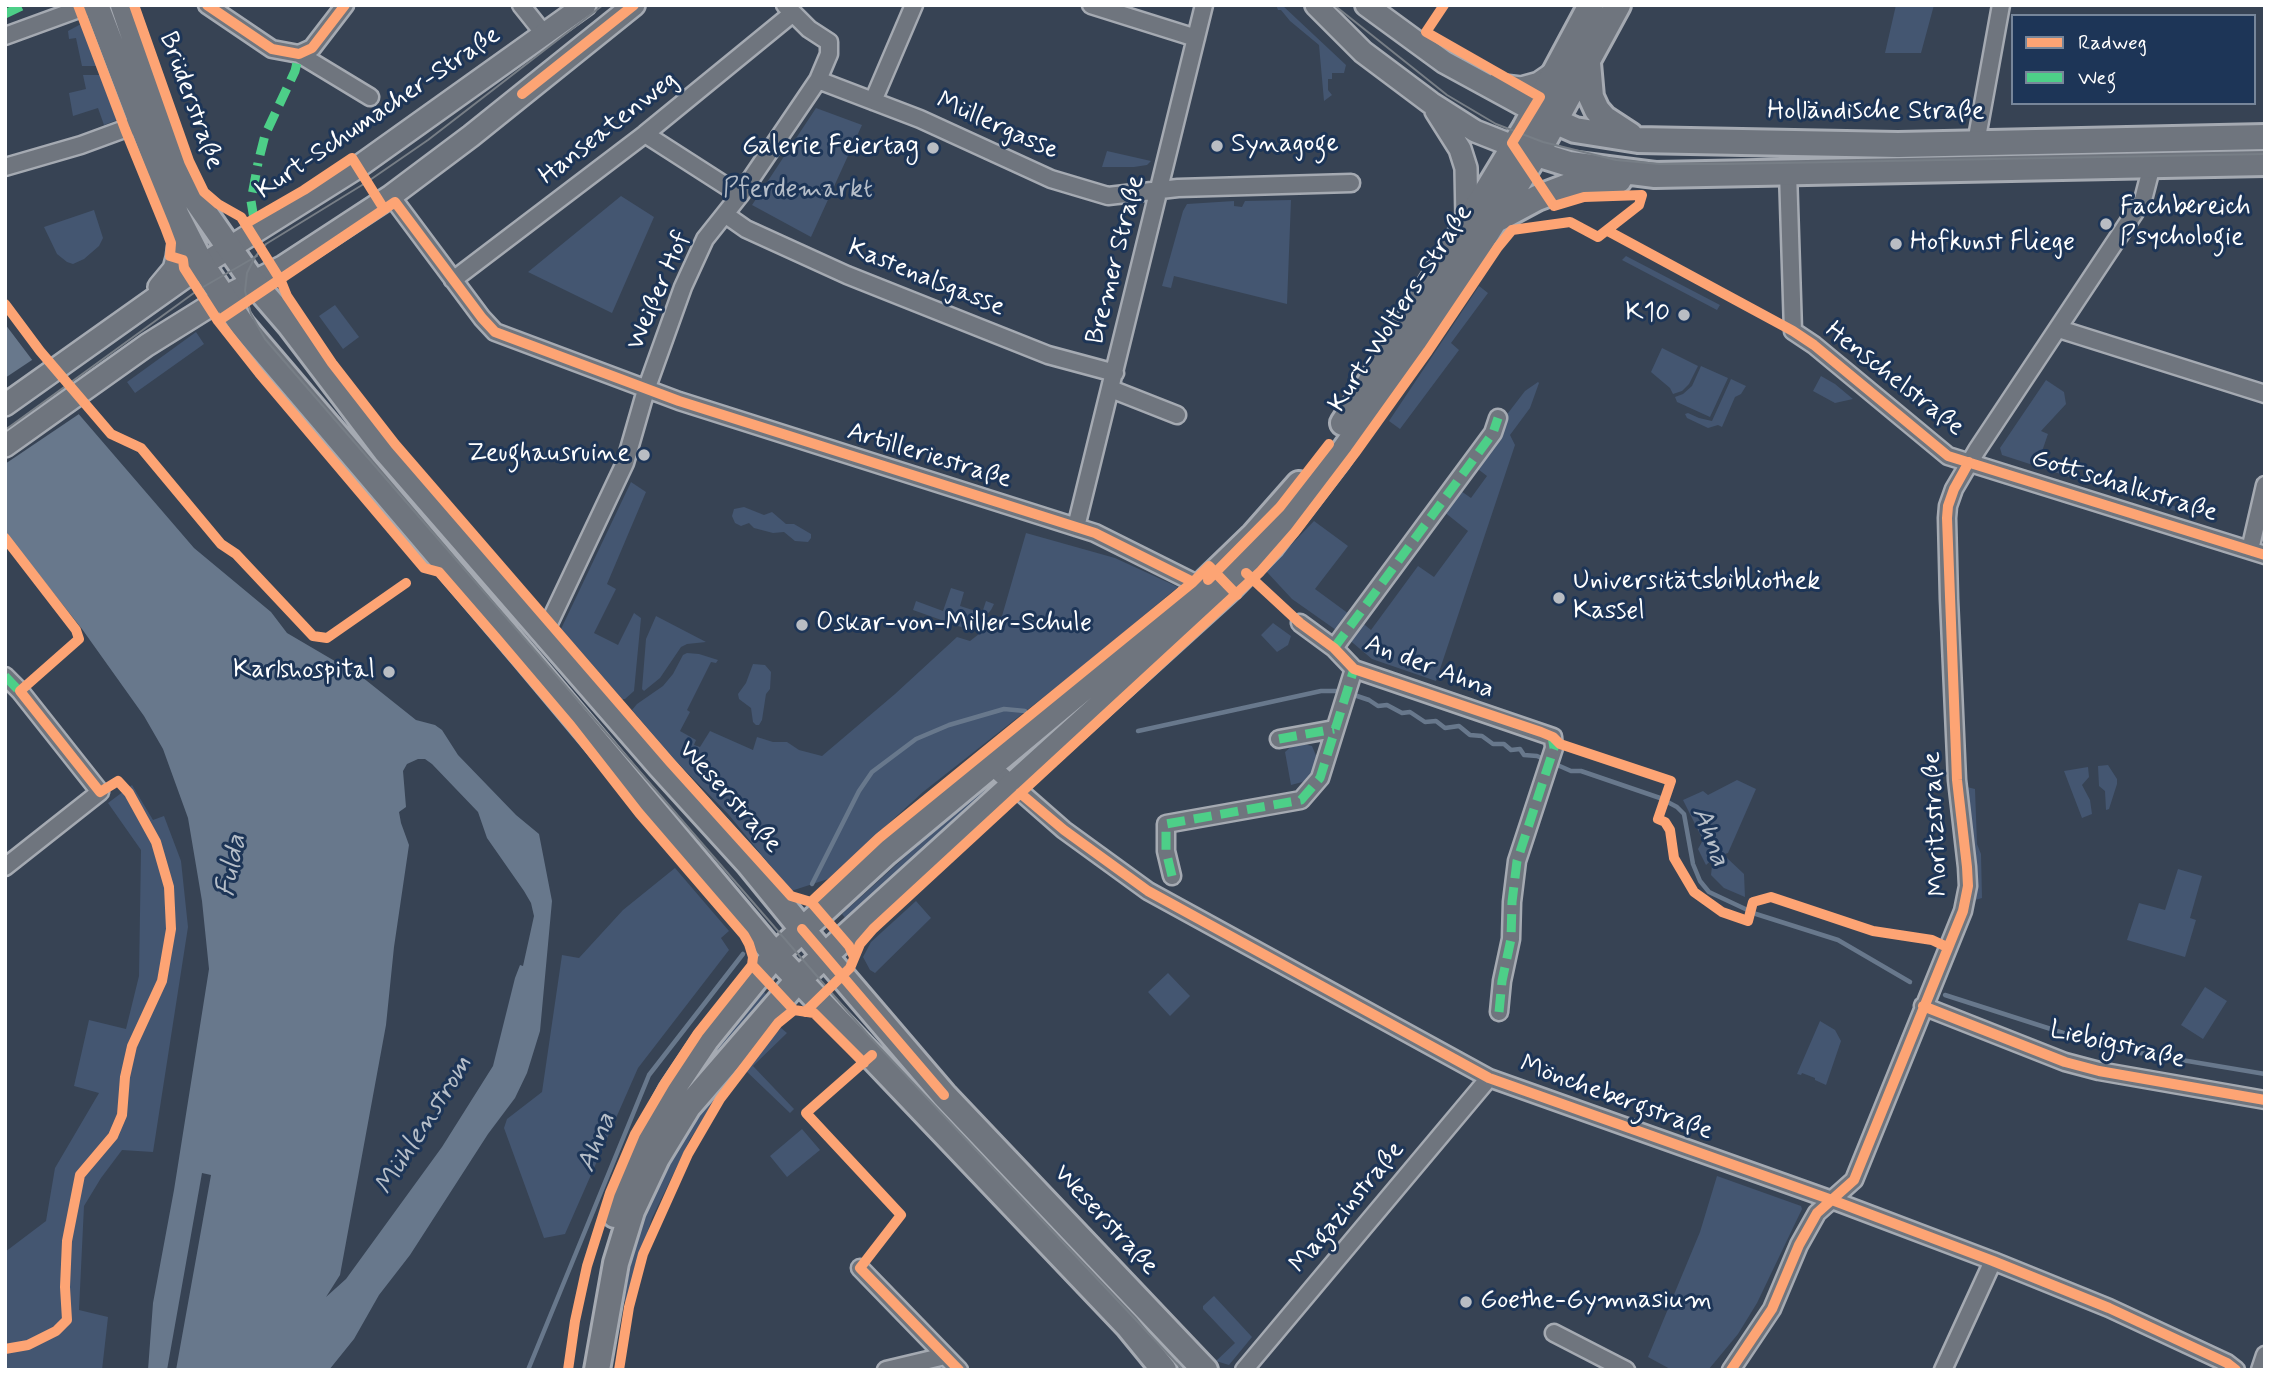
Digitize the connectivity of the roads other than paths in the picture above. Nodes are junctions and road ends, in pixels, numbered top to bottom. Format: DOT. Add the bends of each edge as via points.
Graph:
graph roads {
  1 [pos="90,5"];
  2 [pos="96,5"];
  3 [pos="207,5"];
  4 [pos="345,5"];
  5 [pos="522,5"];
  6 [pos="585,5"];
  7 [pos="634,5"];
  8 [pos="914,5"];
  9 [pos="1091,5"];
  10 [pos="1204,5"];
  11 [pos="1316,5"];
  12 [pos="1366,5"];
  13 [pos="1591,5"];
  14 [pos="1618,5"];
  15 [pos="2001,5"];
  16 [pos="124,6"];
  17 [pos="789,9"];
  18 [pos="545,35"];
  19 [pos="5,36"];
  20 [pos="1196,38"];
  21 [pos="299,54"];
  22 [pos="1588,63"];
  23 [pos="1555,72"];
  24 [pos="818,80"];
  25 [pos="1481,82"];
  26 [pos="370,97"];
  27 [pos="873,101"];
  28 [pos="1431,103"];
  29 [pos="1544,117"];
  30 [pos="151,120"];
  31 [pos="645,134"];
  32 [pos="2265,136"];
  33 [pos="1638,140"];
  34 [pos="1976,144"];
  35 [pos="1524,151"];
  36 [pos="2265,163"];
  37 [pos="2152,165"];
  38 [pos="5,167"];
  39 [pos="1788,172"];
  40 [pos="1655,175"];
  41 [pos="1351,183"];
  42 [pos="1159,190"];
  43 [pos="740,195"];
  44 [pos="390,196"];
  45 [pos="726,215"];
  46 [pos="177,216"];
  47 [pos="1467,220"];
  48 [pos="1496,220"];
  49 [pos="229,248"];
  50 [pos="202,265"];
  51 [pos="453,281"];
  52 [pos="253,282"];
  53 [pos="224,297"];
  54 [pos="135,311"];
  55 [pos="2059,329"];
  56 [pos="1113,381"];
  57 [pos="646,390"];
  58 [pos="2265,394"];
  59 [pos="5,405"];
  60 [pos="1177,415"];
  61 [pos="1498,418"];
  62 [pos="5,446"];
  63 [pos="1969,462"];
  64 [pos="2265,485"];
  65 [pos="1076,527"];
  66 [pos="2257,553"];
  67 [pos="1207,596"];
  68 [pos="1300,623"];
  69 [pos="544,634"];
  70 [pos="1334,648"];
  71 [pos="5,676"];
  72 [pos="1352,677"];
  73 [pos="1334,729"];
  74 [pos="1279,739"];
  75 [pos="991,766"];
  76 [pos="1012,786"];
  77 [pos="5,867"];
  78 [pos="1172,876"];
  79 [pos="802,929"];
  80 [pos="775,955"];
  81 [pos="825,955"];
  82 [pos="798,980"];
  83 [pos="1923,1006"];
  84 [pos="1499,1012"];
  85 [pos="1489,1078"];
  86 [pos="2265,1100"];
  87 [pos="1832,1200"];
  88 [pos="1993,1261"];
  89 [pos="860,1268"];
  90 [pos="1554,1333"];
  91 [pos="2265,1355"];
  92 [pos="945,1356"];
  93 [pos="2232,1366"];
  94 [pos="583,1370"];
  95 [pos="597,1370"];
  96 [pos="886,1370"];
  97 [pos="959,1370"];
  98 [pos="1164,1370"];
  99 [pos="1205,1370"];
  100 [pos="1244,1370"];
  101 [pos="1626,1370"];
  102 [pos="1731,1370"];
  103 [pos="1943,1370"];
  104 [pos="2260,1370"];
  1 -- 19 [label="street"];
  2 -- 30 [label="main road, Brüderstraße"];
  3 -- 21 [label="street" via="272,48"];
  4 -- 21 [label="street" via="313,48"];
  5 -- 18 [label="street"];
  6 -- 18 [label="main road, Kurt-Schumacher-Straße"];
  7 -- 44 [label="main road"];
  8 -- 27 [label="street"];
  9 -- 20 [label="street"];
  10 -- 20 [label="street, Bremer Straße"];
  11 -- 28 [label="main road" via="1363,52"];
  12 -- 25 [label="main road" via="1444,62"];
  13 -- 23 [label="main road"];
  14 -- 22 [label="main road"];
  15 -- 34 [label="street"];
  16 -- 30 [label="main road, Brüderstraße"];
  17 -- 24 [label="street" via="829,42"];
  17 -- 31 [label="street, Hanseatenweg"];
  18 -- 49 [label="main road, Kurt-Schumacher-Straße" via="358,167"];
  20 -- 42 [label="street, Bremer Straße"];
  21 -- 26 [label="street"];
  22 -- 29 [label="main road"];
  22 -- 33 [label="main road" via="1597,110"];
  23 -- 25 [label="main road" via="1521,88"];
  23 -- 29 [label="main road"];
  24 -- 27 [label="street, Müllergasse"];
  24 -- 43 [label="street"];
  25 -- 29 [label="main road"];
  27 -- 42 [label="street, Müllergasse" via="1077,188 1108,196"];
  28 -- 35 [label="main road" via="1475,131"];
  28 -- 47 [label="main road" via="1460,149 1466,168"];
  29 -- 33 [label="main road, Holländische Straße" via="1575,130"];
  29 -- 35 [label="main road, Kurt-Wolters-Straße"];
  30 -- 38 [label="street"];
  30 -- 46 [label="main road, Brüderstraße"];
  30 -- 49 [label="main road, Brüderstraße"];
  31 -- 43 [label="street"];
  31 -- 51 [label="street, Hanseatenweg"];
  32 -- 34 [label="main road, Holländische Straße"];
  33 -- 34 [label="main road, Holländische Straße"];
  35 -- 40 [label="main road" via="1569,164"];
  35 -- 47 [label="main road, Kurt-Wolters-Straße"];
  35 -- 48 [label="main road, Kurt-Wolters-Straße"];
  36 -- 37 [label="main road"];
  37 -- 39 [label="main road"];
  37 -- 55 [label="street, Moritzstraße" via="2143,200"];
  39 -- 40 [label="main road"];
  39 -- 63 [label="street, Henschelstraße" via="1793,331 1948,456"];
  40 -- 48 [label="main road" via="1571,186"];
  41 -- 42 [label="street, Müllergasse"];
  42 -- 56 [label="street, Bremer Straße"];
  43 -- 45 [label="street"];
  44 -- 51 [label="street, Artilleriestraße"];
  44 -- 52 [label="main road"];
  45 -- 56 [label="street, Kastenalsgasse" via="746,229 847,275"];
  45 -- 57 [label="street, Weißer Hof" via="705,239 683,287"];
  46 -- 50 [label="main road, Brüderstraße"];
  46 -- 54 [label="main road" via="180,237 174,269"];
  47 -- 67 [label="main road, Kurt-Wolters-Straße" via="1380,368 1329,444"];
  48 -- 67 [label="main road, Kurt-Wolters-Straße" via="1418,345 1338,459 1271,545"];
  49 -- 50 [label="main road, Kurt-Schumacher-Straße"];
  49 -- 52 [label="main road, Weserstraße"];
  50 -- 53 [label="main road, Weserstraße"];
  50 -- 54 [label="main road, Kurt-Schumacher-Straße"];
  51 -- 57 [label="street, Artilleriestraße" via="495,332"];
  52 -- 53 [label="main road"];
  52 -- 69 [label="main road, Weserstraße" via="385,450"];
  53 -- 62 [label="main road" via="147,345"];
  53 -- 80 [label="main road, Weserstraße" via="259,346"];
  54 -- 59 [label="main road"];
  55 -- 58 [label="street"];
  55 -- 63 [label="street, Moritzstraße"];
  56 -- 60 [label="street, Kastenalsgasse"];
  56 -- 65 [label="street, Bremer Straße"];
  57 -- 65 [label="street, Artilleriestraße"];
  57 -- 69 [label="street, Weißer Hof" via="625,463"];
  61 -- 70 [label="street" via="1493,433"];
  63 -- 66 [label="street, Gottschalkstraße"];
  63 -- 83 [label="street, Moritzstraße" via="1954,489 1947,518 1957,780 1968,886 1963,911"];
  64 -- 66 [label="street"];
  65 -- 67 [label="street, Artilleriestraße" via="1186,579"];
  67 -- 75 [label="main road, Kurt-Wolters-Straße" via="1124,656"];
  67 -- 76 [label="main road, Kurt-Wolters-Straße"];
  68 -- 70 [label="street, An der Ahna"];
  69 -- 79 [label="main road, Weserstraße"];
  70 -- 72 [label="street, An der Ahna"];
  71 -- 77 [label="street" via="100,792"];
  72 -- 73 [label="street"];
  72 -- 84 [label="street, An der Ahna" via="1553,745 1517,861"];
  73 -- 74 [label="street"];
  73 -- 78 [label="street" via="1320,778 1301,800 1166,824"];
  75 -- 76 [label="street, Mönchebergstraße"];
  75 -- 79 [label="main road, Kurt-Wolters-Straße"];
  76 -- 81 [label="main road, Kurt-Wolters-Straße"];
  76 -- 85 [label="street, Mönchebergstraße" via="1063,830 1148,891"];
  79 -- 80 [label="main road, Kurt-Wolters-Straße"];
  79 -- 81 [label="main road, Weserstraße"];
  80 -- 82 [label="main road, Weserstraße"];
  80 -- 94 [label="main road, Kurt-Wolters-Straße" via="706,1041 671,1092 638,1154 599,1264"];
  81 -- 82 [label="main road, Kurt-Wolters-Straße"];
  81 -- 99 [label="main road, Weserstraße" via="944,1095"];
  82 -- 95 [label="main road, Kurt-Wolters-Straße" via="688,1107 657,1158 632,1211 616,1263"];
  82 -- 98 [label="main road, Weserstraße" via="1128,1326"];
  83 -- 86 [label="street, Liebigstraße" via="2065,1062"];
  83 -- 87 [label="street, Moritzstraße" via="1854,1180"];
  85 -- 87 [label="street, Mönchebergstraße"];
  85 -- 100 [label="street, Magazinstraße"];
  87 -- 88 [label="street, Mönchebergstraße"];
  87 -- 102 [label="street, Moritzstraße" via="1818,1213 1772,1309"];
  88 -- 93 [label="street, Mönchebergstraße" via="2109,1308"];
  88 -- 103 [label="street"];
  89 -- 92 [label="street"];
  90 -- 101 [label="street"];
  91 -- 104 [label="street"];
  92 -- 96 [label="street"];
  92 -- 97 [label="street"];
}
